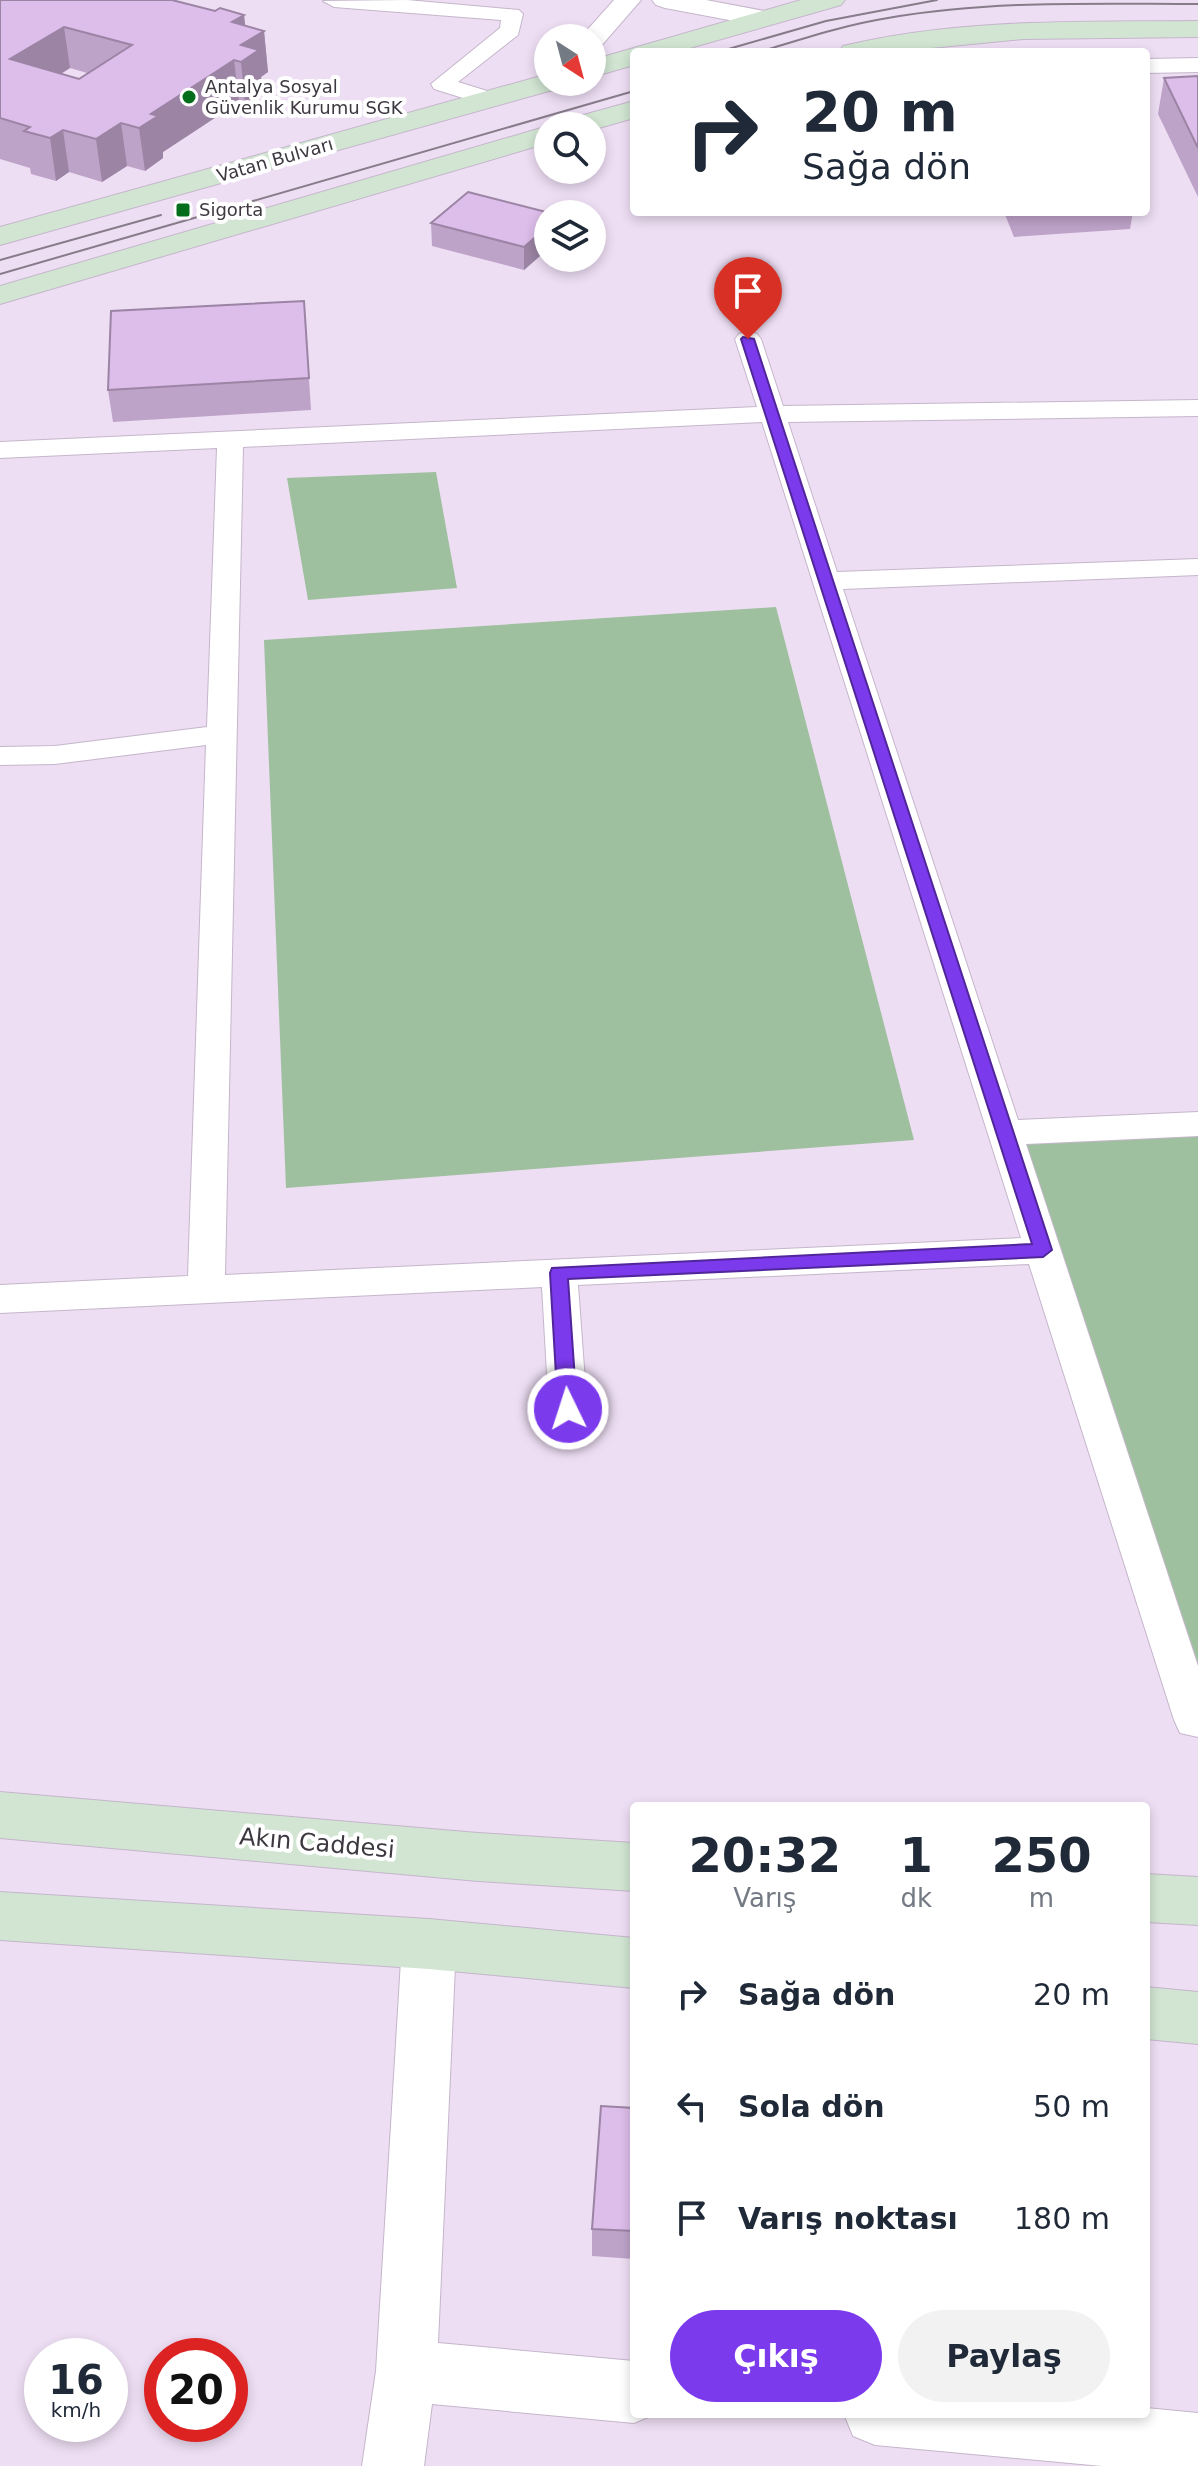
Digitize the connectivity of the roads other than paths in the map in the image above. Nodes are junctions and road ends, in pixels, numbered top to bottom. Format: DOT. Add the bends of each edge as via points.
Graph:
graph roads {
  1 [pos="628,0"];
  2 [pos="665,0"];
  3 [pos="832,0"];
  4 [pos="334,1"];
  5 [pos="761,18"];
  6 [pos="606,24"];
  7 [pos="1198,29"];
  8 [pos="661,48"];
  9 [pos="869,48"];
  10 [pos="630,57"];
  11 [pos="606,65"];
  12 [pos="1198,65"];
  13 [pos="1150,66"];
  14 [pos="534,86"];
  15 [pos="489,99"];
  16 [pos="630,110"];
  17 [pos="606,117"];
  18 [pos="534,138"];
  19 [pos="0,236"];
  20 [pos="0,295"];
  21 [pos="748,339"];
  22 [pos="1198,408"];
  23 [pos="772,414"];
  24 [pos="230,439"];
  25 [pos="0,450"];
  26 [pos="1198,567"];
  27 [pos="826,581"];
  28 [pos="222,734"];
  29 [pos="0,756"];
  30 [pos="1198,1124"];
  31 [pos="1005,1133"];
  32 [pos="1043,1250"];
  33 [pos="559,1273"];
  34 [pos="206,1289"];
  35 [pos="0,1299"];
  36 [pos="568,1409"];
  37 [pos="1195,1720"];
  38 [pos="0,1815"];
  39 [pos="630,1867"];
  40 [pos="1150,1898"];
  41 [pos="1198,1901"];
  42 [pos="0,1916"];
  43 [pos="429,1944"];
  44 [pos="630,1963"];
  45 [pos="1150,2013"];
  46 [pos="1198,2018"];
  47 [pos="406,2371"];
  48 [pos="630,2392"];
  49 [pos="918,2418"];
  50 [pos="1198,2444"];
  51 [pos="393,2466"];
  1 -- 6 [label="street"];
  2 -- 5 [label="street"];
  3 -- 5 [label="main road"];
  4 -- 15 [label="lane" via="512,14 510,30 442,84"];
  5 -- 8 [label="main road"];
  7 -- 9 [label="main road" via="1013,31"];
  10 -- 11 [label="main road"];
  12 -- 13 [label="lane"];
  14 -- 15 [label="main road, Vatan Bulvarı"];
  15 -- 19 [label="main road, Vatan Bulvarı"];
  16 -- 17 [label="main road"];
  18 -- 20 [label="main road"];
  21 -- 23 [label="lane"];
  22 -- 23 [label="lane"];
  23 -- 24 [label="lane"];
  23 -- 27 [label="lane"];
  24 -- 25 [label="lane"];
  24 -- 28 [label="lane"];
  26 -- 27 [label="lane"];
  27 -- 31 [label="lane"];
  28 -- 29 [label="lane" via="55,755"];
  28 -- 34 [label="lane"];
  30 -- 31 [label="lane"];
  31 -- 32 [label="lane"];
  32 -- 33 [label="lane"];
  32 -- 37 [label="lane"];
  33 -- 34 [label="lane"];
  33 -- 36 [label="lane"];
  34 -- 35 [label="lane"];
  38 -- 39 [label="main road, Akın Caddesi"];
  40 -- 41 [label="main road"];
  42 -- 43 [label="main road"];
  43 -- 44 [label="main road"];
  43 -- 47 [label="street"];
  45 -- 46 [label="main road"];
  47 -- 48 [label="street"];
  47 -- 51 [label="street"];
  49 -- 50 [label="street"];
}
